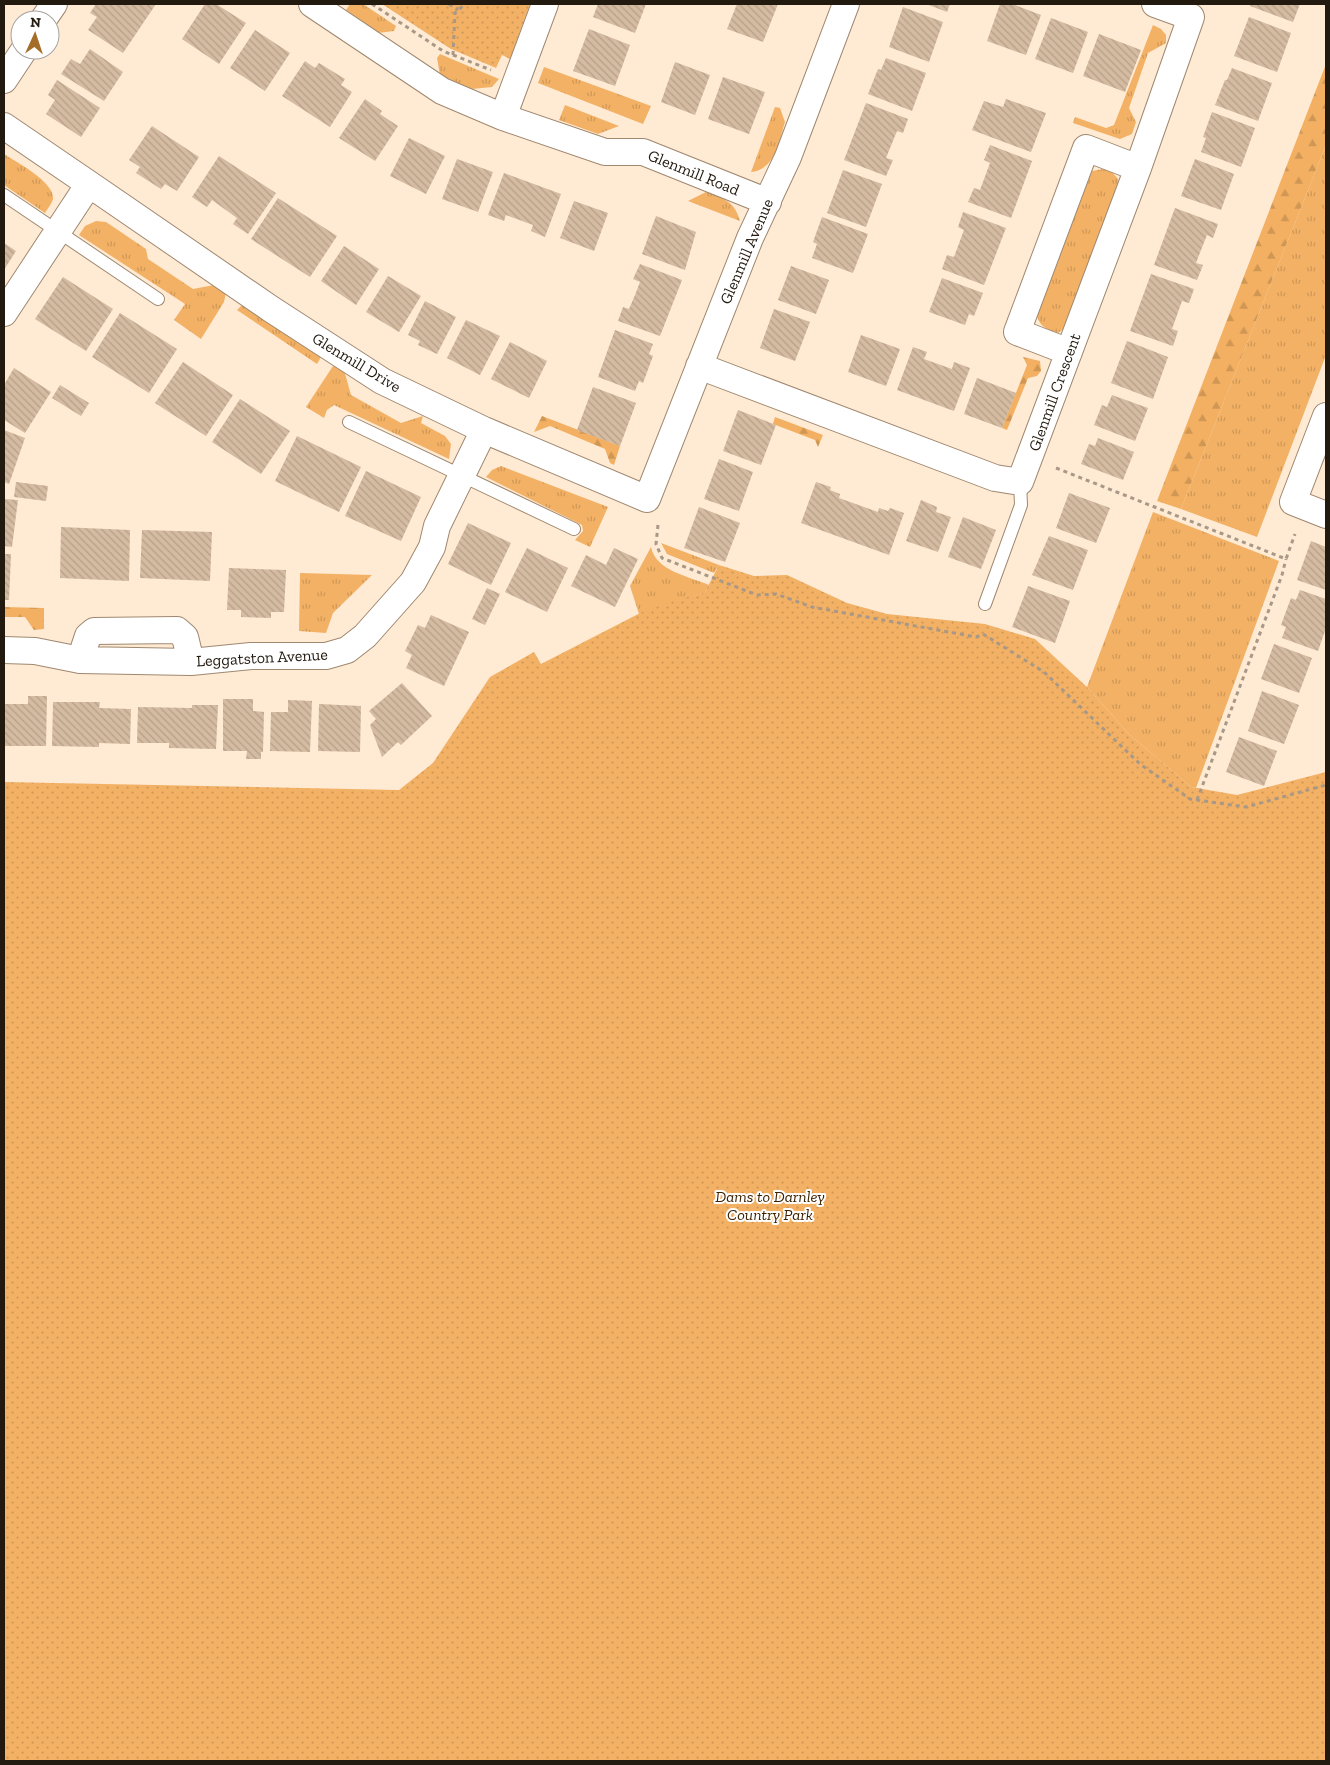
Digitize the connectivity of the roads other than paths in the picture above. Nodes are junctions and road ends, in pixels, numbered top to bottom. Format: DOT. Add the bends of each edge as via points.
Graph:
graph roads {
  1 [pos="312,4"];
  2 [pos="545,4"];
  3 [pos="846,4"];
  4 [pos="1155,4"];
  5 [pos="1194,10"];
  6 [pos="17,60"];
  7 [pos="4,80"];
  8 [pos="503,117"];
  9 [pos="4,126"];
  10 [pos="1138,168"];
  11 [pos="89,184"];
  12 [pos="4,196"];
  13 [pos="768,202"];
  14 [pos="58,231"];
  15 [pos="158,299"];
  16 [pos="4,313"];
  17 [pos="1069,352"];
  18 [pos="699,366"];
  19 [pos="1326,416"];
  20 [pos="349,422"];
  21 [pos="484,430"];
  22 [pos="1025,470"];
  23 [pos="461,477"];
  24 [pos="647,499"];
  25 [pos="1326,515"];
  26 [pos="574,529"];
  27 [pos="985,604"];
  28 [pos="4,650"];
  1 -- 8 [label="street, Glenmill Road" via="442,90"];
  2 -- 8 [label="street"];
  3 -- 13 [label="street, Glenmill Avenue"];
  4 -- 5 [label="street, Glenmill Crescent"];
  5 -- 10 [label="street, Glenmill Crescent"];
  6 -- 7 [label="street"];
  8 -- 13 [label="street, Glenmill Road" via="605,152 643,152"];
  9 -- 11 [label="street"];
  10 -- 17 [label="street, Glenmill Crescent"];
  10 -- 17 [label="street" via="1086,148 1017,332"];
  11 -- 14 [label="street"];
  11 -- 21 [label="street, Glenmill Drive" via="382,381"];
  12 -- 14 [label="lane"];
  13 -- 18 [label="street, Glenmill Avenue" via="750,238"];
  14 -- 15 [label="lane"];
  14 -- 16 [label="street"];
  17 -- 22 [label="street, Glenmill Crescent"];
  18 -- 22 [label="street" via="995,478"];
  18 -- 24 [label="street, Glenmill Avenue"];
  19 -- 25 [label="street" via="1293,502"];
  20 -- 23 [label="lane"];
  21 -- 23 [label="street, Leggatston Avenue"];
  21 -- 24 [label="street, Glenmill Drive"];
  22 -- 27 [label="lane" via="1021,505"];
  23 -- 26 [label="lane"];
  23 -- 28 [label="street, Leggatston Avenue" via="437,526 432,547 413,582 365,636 348,650 326,656 252,656 191,662 80,660 35,651"];
}
